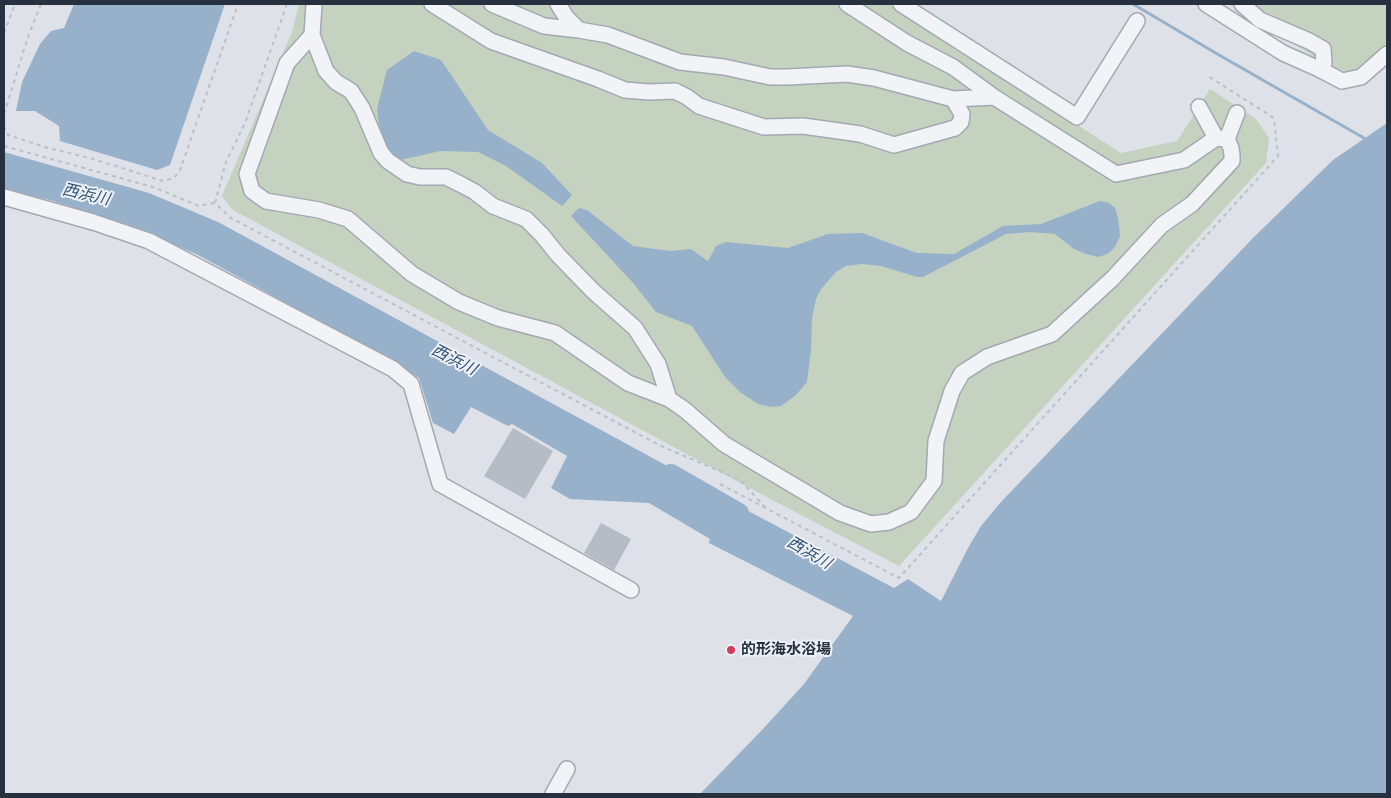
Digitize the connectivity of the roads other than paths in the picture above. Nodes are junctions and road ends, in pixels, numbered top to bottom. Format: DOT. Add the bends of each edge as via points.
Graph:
graph roads {
  1 [pos="314,4"];
  2 [pos="432,4"];
  3 [pos="492,4"];
  4 [pos="558,4"];
  5 [pos="847,4"];
  6 [pos="901,4"];
  7 [pos="1206,4"];
  8 [pos="1239,6"];
  9 [pos="1137,21"];
  10 [pos="579,30"];
  11 [pos="312,35"];
  12 [pos="1387,54"];
  13 [pos="1319,69"];
  14 [pos="994,97"];
  15 [pos="953,99"];
  16 [pos="1199,107"];
  17 [pos="1237,113"];
  18 [pos="1221,138"];
  19 [pos="4,197"];
  20 [pos="669,399"];
  21 [pos="632,590"];
  22 [pos="566,769"];
  23 [pos="553,794"];
  1 -- 11 [label="street"];
  2 -- 15 [label="street" via="491,42 625,90 675,91 699,106 764,127 803,126 860,134 894,145 955,128 962,122 962,114"];
  3 -- 10 [label="street" via="544,26"];
  4 -- 10 [label="street"];
  5 -- 14 [label="street" via="907,43 953,67"];
  6 -- 9 [label="street" via="1077,117"];
  7 -- 13 [label="street" via="1283,53"];
  8 -- 13 [label="street" via="1260,20 1323,49 1324,63"];
  10 -- 15 [label="street" via="608,35 680,62 770,76 847,74"];
  11 -- 20 [label="street" via="326,71 351,91 388,161 407,174 446,177 493,206 526,219 594,292 635,328 658,364"];
  11 -- 20 [label="street" via="284,72 247,174 252,191 266,201 320,210 348,219 412,274 460,302 498,318 555,333 628,383"];
  12 -- 13 [label="street" via="1361,76 1342,81"];
  14 -- 15 [label="street"];
  14 -- 18 [label="street" via="1116,174 1184,160"];
  16 -- 18 [label="street"];
  17 -- 18 [label="street"];
  18 -- 20 [label="street" via="1231,148 1232,161 1192,204 1162,226 1112,279 1052,334 987,357 962,373 952,391 936,441 934,481 911,512 889,522 871,524 840,513 724,444"];
  19 -- 21 [label="street" via="149,241 393,369 412,384 440,484"];
  22 -- 23 [label="street"];
}
